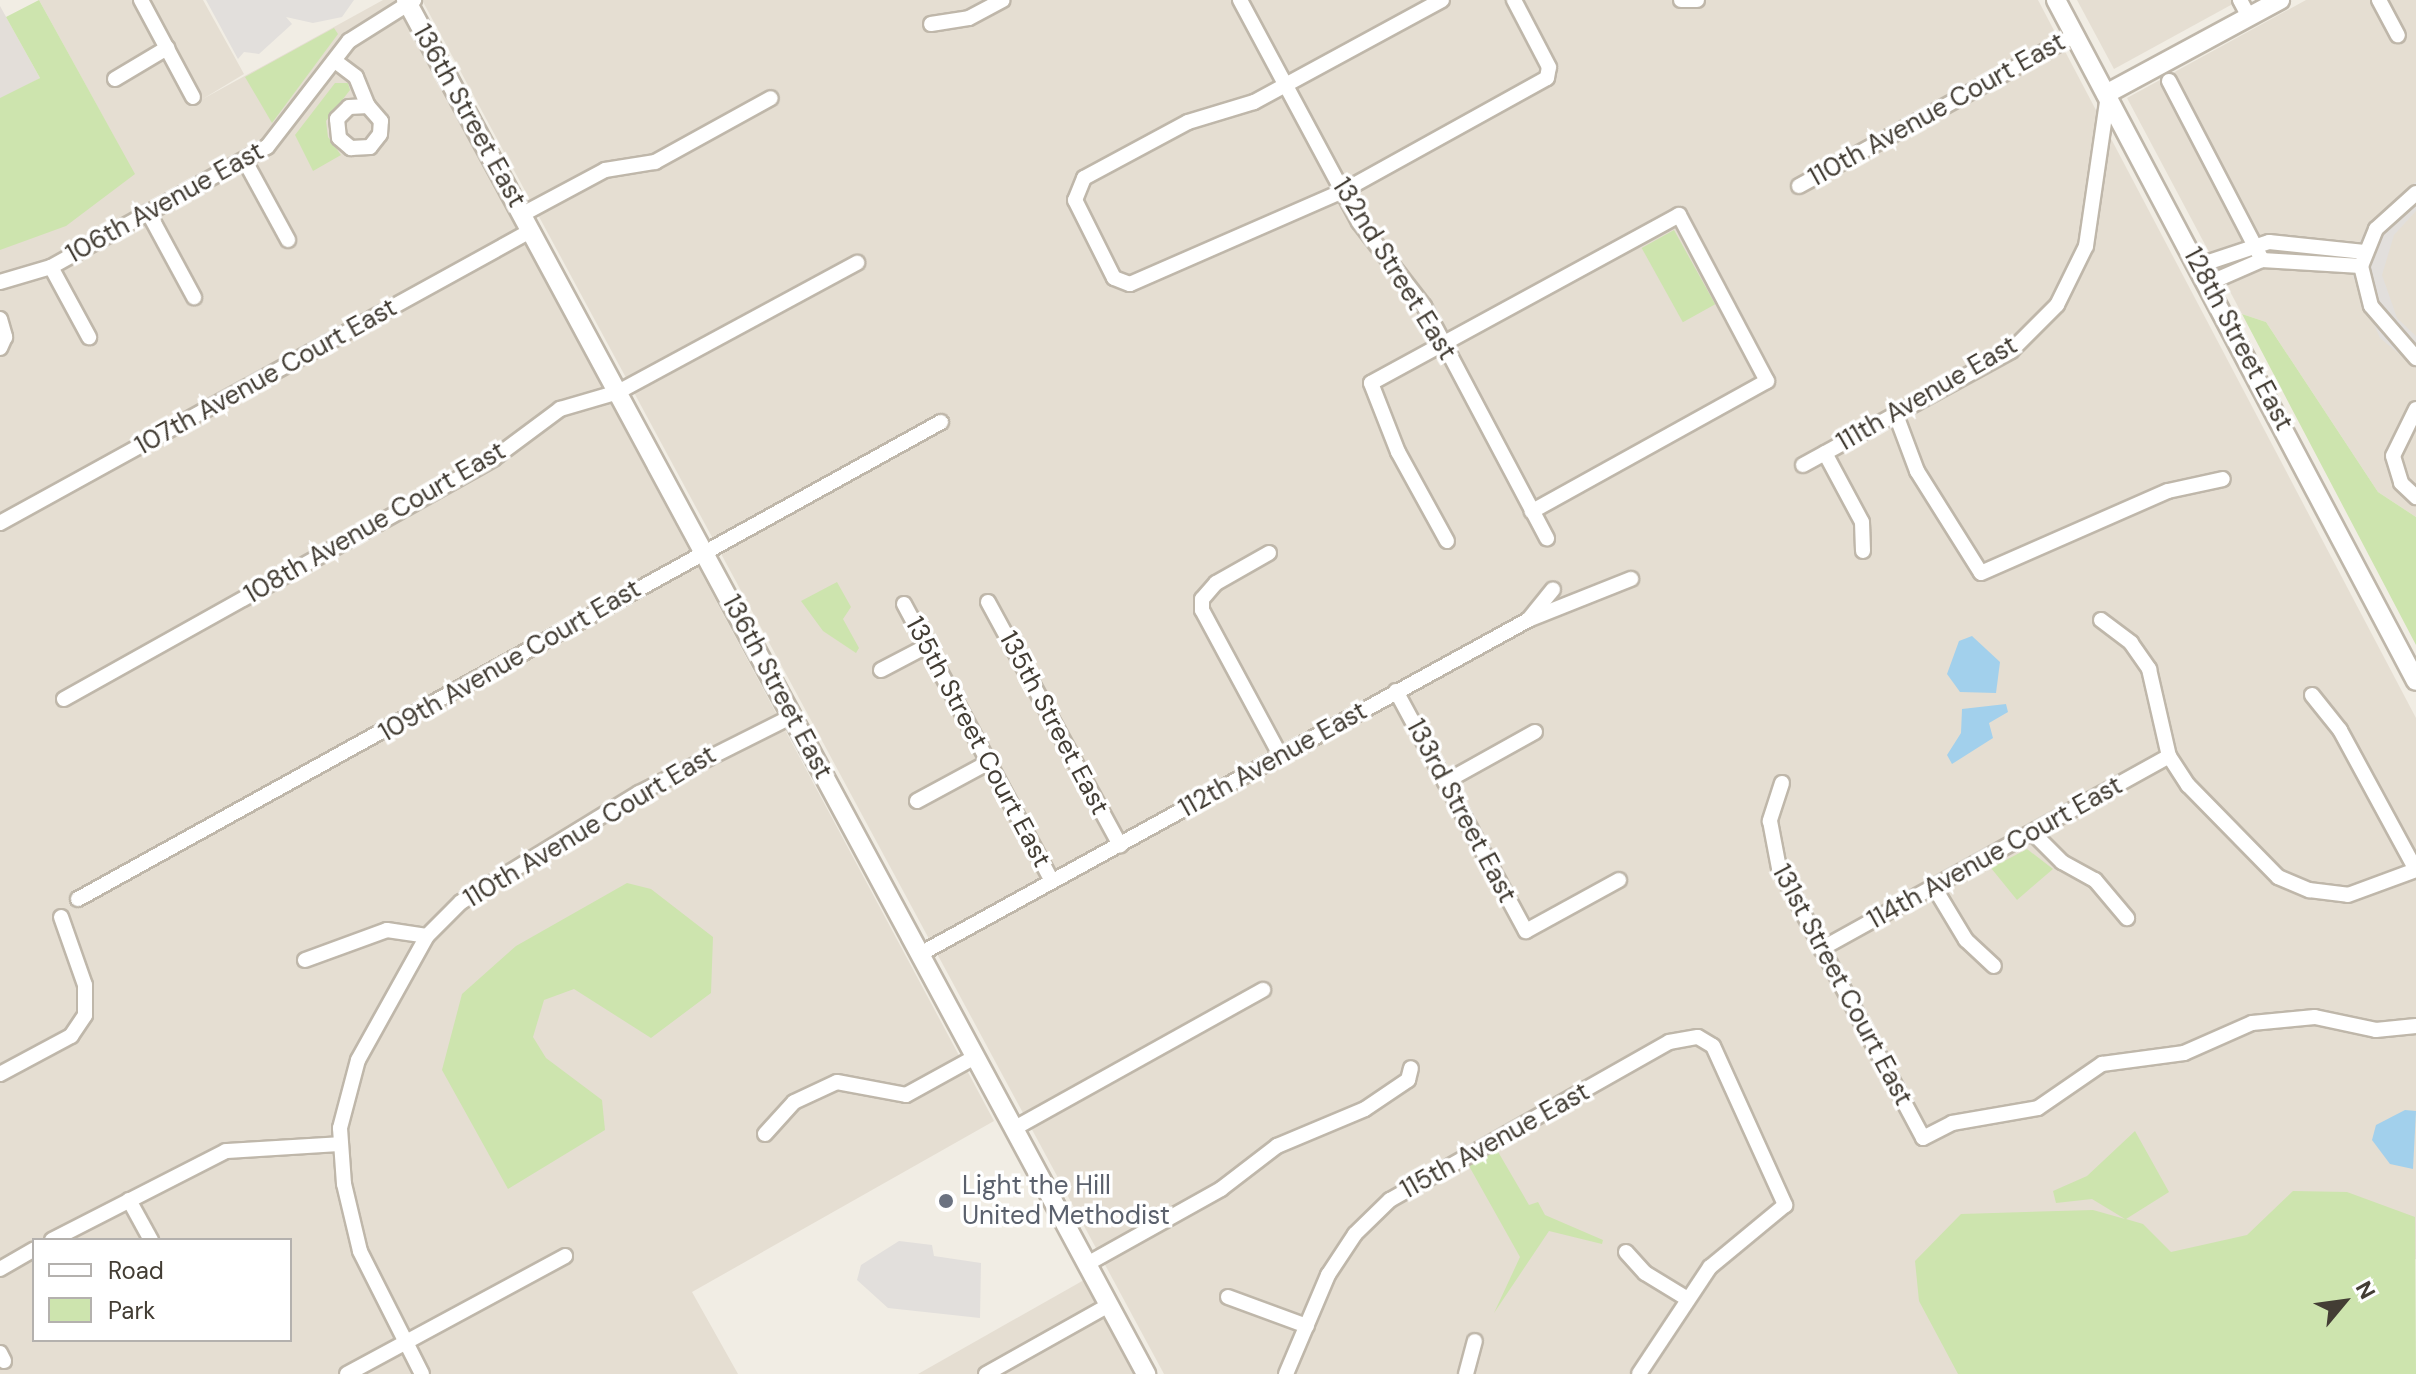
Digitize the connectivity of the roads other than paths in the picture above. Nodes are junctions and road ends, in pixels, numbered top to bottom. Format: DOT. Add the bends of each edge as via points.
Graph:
graph roads {
  1 [pos="141,0"];
  2 [pos="1003,0"];
  3 [pos="1240,0"];
  4 [pos="1442,0"];
  5 [pos="1514,0"];
  6 [pos="1681,0"];
  7 [pos="1697,0"];
  8 [pos="2056,0"];
  9 [pos="2240,0"];
  10 [pos="2280,0"];
  11 [pos="2379,0"];
  12 [pos="409,1"];
  13 [pos="2249,17"];
  14 [pos="931,24"];
  15 [pos="2075,35"];
  16 [pos="2398,35"];
  17 [pos="167,48"];
  18 [pos="335,61"];
  19 [pos="115,79"];
  20 [pos="2169,81"];
  21 [pos="1285,84"];
  22 [pos="2106,94"];
  23 [pos="193,97"];
  24 [pos="771,98"];
  25 [pos="368,106"];
  26 [pos="245,161"];
  27 [pos="1799,186"];
  28 [pos="1343,191"];
  29 [pos="2416,193"];
  30 [pos="148,212"];
  31 [pos="528,222"];
  32 [pos="288,240"];
  33 [pos="2257,244"];
  34 [pos="2363,259"];
  35 [pos="2262,260"];
  36 [pos="857,263"];
  37 [pos="2200,265"];
  38 [pos="51,267"];
  39 [pos="0,282"];
  40 [pos="2209,283"];
  41 [pos="194,297"];
  42 [pos="0,319"];
  43 [pos="89,337"];
  44 [pos="1444,344"];
  45 [pos="0,348"];
  46 [pos="2416,358"];
  47 [pos="618,392"];
  48 [pos="2416,409"];
  49 [pos="1896,415"];
  50 [pos="941,422"];
  51 [pos="1825,453"];
  52 [pos="1803,465"];
  53 [pos="2223,479"];
  54 [pos="2416,497"];
  55 [pos="1532,511"];
  56 [pos="0,523"];
  57 [pos="1547,538"];
  58 [pos="1447,541"];
  59 [pos="1863,551"];
  60 [pos="1269,553"];
  61 [pos="705,554"];
  62 [pos="1631,579"];
  63 [pos="1553,589"];
  64 [pos="988,602"];
  65 [pos="904,604"];
  66 [pos="1528,620"];
  67 [pos="2101,620"];
  68 [pos="927,646"];
  69 [pos="881,670"];
  70 [pos="2416,681"];
  71 [pos="1396,691"];
  72 [pos="2312,695"];
  73 [pos="64,699"];
  74 [pos="793,716"];
  75 [pos="1535,732"];
  76 [pos="1280,755"];
  77 [pos="2169,756"];
  78 [pos="989,762"];
  79 [pos="1445,782"];
  80 [pos="1782,783"];
  81 [pos="917,801"];
  82 [pos="2033,833"];
  83 [pos="1120,845"];
  84 [pos="2416,870"];
  85 [pos="1619,880"];
  86 [pos="1052,881"];
  87 [pos="1934,887"];
  88 [pos="78,899"];
  89 [pos="61,917"];
  90 [pos="2127,918"];
  91 [pos="427,936"];
  92 [pos="1821,949"];
  93 [pos="920,954"];
  94 [pos="305,960"];
  95 [pos="1994,966"];
  96 [pos="1263,990"];
  97 [pos="2416,1026"];
  98 [pos="975,1057"];
  99 [pos="1411,1068"];
  100 [pos="0,1074"];
  101 [pos="1015,1128"];
  102 [pos="765,1134"];
  103 [pos="340,1144"];
  104 [pos="129,1200"];
  105 [pos="56,1238"];
  106 [pos="150,1238"];
  107 [pos="32,1250"];
  108 [pos="1626,1252"];
  109 [pos="565,1256"];
  110 [pos="1087,1264"];
  111 [pos="0,1269"];
  112 [pos="1228,1297"];
  113 [pos="1686,1298"];
  114 [pos="1109,1305"];
  115 [pos="1307,1326"];
  116 [pos="1475,1341"];
  117 [pos="406,1342"];
  118 [pos="347,1374"];
  119 [pos="422,1374"];
  120 [pos="986,1374"];
  121 [pos="1146,1374"];
  122 [pos="1286,1374"];
  123 [pos="1466,1374"];
  124 [pos="1639,1374"];
  1 -- 17 [label="street"];
  2 -- 14 [label="street" via="969,18"];
  3 -- 21 [label="street, 132nd Street East"];
  4 -- 21 [label="street"];
  5 -- 28 [label="street" via="1550,73"];
  6 -- 7 [label="street"];
  8 -- 15 [label="street, 128th Street East"];
  9 -- 13 [label="street"];
  10 -- 13 [label="street"];
  11 -- 16 [label="street"];
  12 -- 18 [label="street, 106th Avenue East" via="360,30"];
  12 -- 31 [label="street, 136th Street East"];
  13 -- 22 [label="street"];
  15 -- 22 [label="street, 128th Street East"];
  15 -- 27 [label="street, 110th Avenue Court East"];
  17 -- 19 [label="street"];
  17 -- 23 [label="street"];
  18 -- 25 [label="street" via="356,77"];
  18 -- 26 [label="street, 106th Avenue East" via="279,138"];
  20 -- 33 [label="street"];
  21 -- 28 [label="street, 132nd Street East"];
  21 -- 28 [label="street" via="1167,133 1084,178 1075,193 1114,278 1130,284"];
  22 -- 37 [label="street, 128th Street East"];
  22 -- 49 [label="street, 111th Avenue East" via="2109,122 2086,246 2057,305 2011,351"];
  24 -- 31 [label="street, 107th Avenue Court East" via="655,162 605,170"];
  26 -- 30 [label="street, 106th Avenue East"];
  26 -- 32 [label="street"];
  28 -- 44 [label="street, 132nd Street East"];
  29 -- 34 [label="street" via="2376,229"];
  30 -- 38 [label="street, 106th Avenue East"];
  30 -- 41 [label="street"];
  31 -- 47 [label="street, 136th Street East"];
  31 -- 56 [label="street, 107th Avenue Court East"];
  33 -- 34 [label="street" via="2286,241"];
  33 -- 35 [label="street"];
  33 -- 37 [label="street"];
  34 -- 35 [label="street"];
  34 -- 46 [label="street" via="2371,306"];
  35 -- 40 [label="street"];
  36 -- 47 [label="street, 108th Avenue Court East"];
  37 -- 40 [label="street, 128th Street East"];
  38 -- 39 [label="street, 106th Avenue East"];
  38 -- 43 [label="street"];
  40 -- 70 [label="street, 128th Street East"];
  42 -- 45 [label="street" via="5,337"];
  44 -- 55 [label="street, 132nd Street East"];
  44 -- 55 [label="street" via="1679,215 1767,381"];
  44 -- 58 [label="street" via="1371,383 1398,452"];
  47 -- 61 [label="street, 136th Street East"];
  47 -- 73 [label="street, 108th Avenue Court East" via="549,415 493,459"];
  48 -- 54 [label="street" via="2397,440 2395,468"];
  49 -- 51 [label="street, 111th Avenue East"];
  49 -- 53 [label="street" via="1917,471 1981,573 2168,491"];
  50 -- 61 [label="street, 109th Avenue Court East"];
  51 -- 52 [label="street, 111th Avenue East"];
  51 -- 59 [label="street" via="1862,522"];
  55 -- 57 [label="street, 132nd Street East"];
  60 -- 76 [label="street" via="1205,594 1207,621"];
  61 -- 74 [label="street, 136th Street East"];
  61 -- 88 [label="street, 109th Avenue Court East"];
  62 -- 66 [label="street, 112th Avenue East"];
  63 -- 66 [label="street"];
  64 -- 83 [label="street, 135th Street East"];
  65 -- 68 [label="street, 135th Street Court East"];
  66 -- 71 [label="street, 112th Avenue East"];
  67 -- 77 [label="street" via="2131,643 2149,669"];
  68 -- 69 [label="street"];
  68 -- 78 [label="street, 135th Street Court East"];
  71 -- 76 [label="street, 112th Avenue East"];
  71 -- 79 [label="street, 133rd Street East"];
  72 -- 84 [label="street" via="2340,730"];
  74 -- 91 [label="street, 110th Avenue Court East" via="639,793 461,902"];
  74 -- 93 [label="street, 136th Street East"];
  75 -- 79 [label="street"];
  76 -- 83 [label="street, 112th Avenue East"];
  77 -- 82 [label="street, 114th Avenue Court East"];
  77 -- 84 [label="street" via="2260,862 2309,890 2348,895"];
  78 -- 81 [label="street"];
  78 -- 86 [label="street, 135th Street Court East"];
  79 -- 85 [label="street, 133rd Street East" via="1526,931"];
  80 -- 92 [label="street, 131st Street Court East" via="1770,821 1772,843"];
  82 -- 87 [label="street, 114th Avenue Court East"];
  82 -- 90 [label="street" via="2062,862 2095,880"];
  83 -- 86 [label="street, 112th Avenue East"];
  86 -- 93 [label="street, 112th Avenue East"];
  87 -- 92 [label="street, 114th Avenue Court East"];
  87 -- 95 [label="street" via="1966,940"];
  89 -- 100 [label="street" via="88,998 85,1015 71,1036"];
  91 -- 94 [label="street" via="387,930"];
  91 -- 103 [label="street, 110th Avenue Court East" via="358,1060 342,1114"];
  92 -- 97 [label="street, 131st Street Court East" via="1923,1138 1952,1123 2038,1108 2102,1064 2184,1053 2252,1023 2315,1017 2376,1030"];
  93 -- 98 [label="street, 136th Street East"];
  96 -- 101 [label="street"];
  98 -- 101 [label="street, 136th Street East"];
  98 -- 102 [label="street" via="906,1095 837,1082 794,1102"];
  99 -- 110 [label="street" via="1408,1080 1365,1109 1287,1140 1221,1189"];
  101 -- 110 [label="street, 136th Street East"];
  103 -- 104 [label="street" via="226,1151"];
  103 -- 117 [label="street, 110th Avenue Court East" via="360,1251"];
  104 -- 105 [label="street"];
  104 -- 106 [label="street"];
  107 -- 111 [label="street"];
  108 -- 113 [label="street" via="1645,1273"];
  109 -- 117 [label="street"];
  110 -- 114 [label="street, 136th Street East"];
  112 -- 115 [label="street"];
  113 -- 115 [label="street, 115th Avenue East" via="1728,1250 1784,1210 1756,1130 1713,1046 1698,1037 1669,1042 1390,1200 1341,1253"];
  113 -- 124 [label="street"];
  114 -- 120 [label="street"];
  114 -- 121 [label="street, 136th Street East"];
  115 -- 122 [label="street, 115th Avenue East"];
  116 -- 123 [label="street"];
  117 -- 118 [label="street"];
  117 -- 119 [label="street, 110th Avenue Court East"];
}
